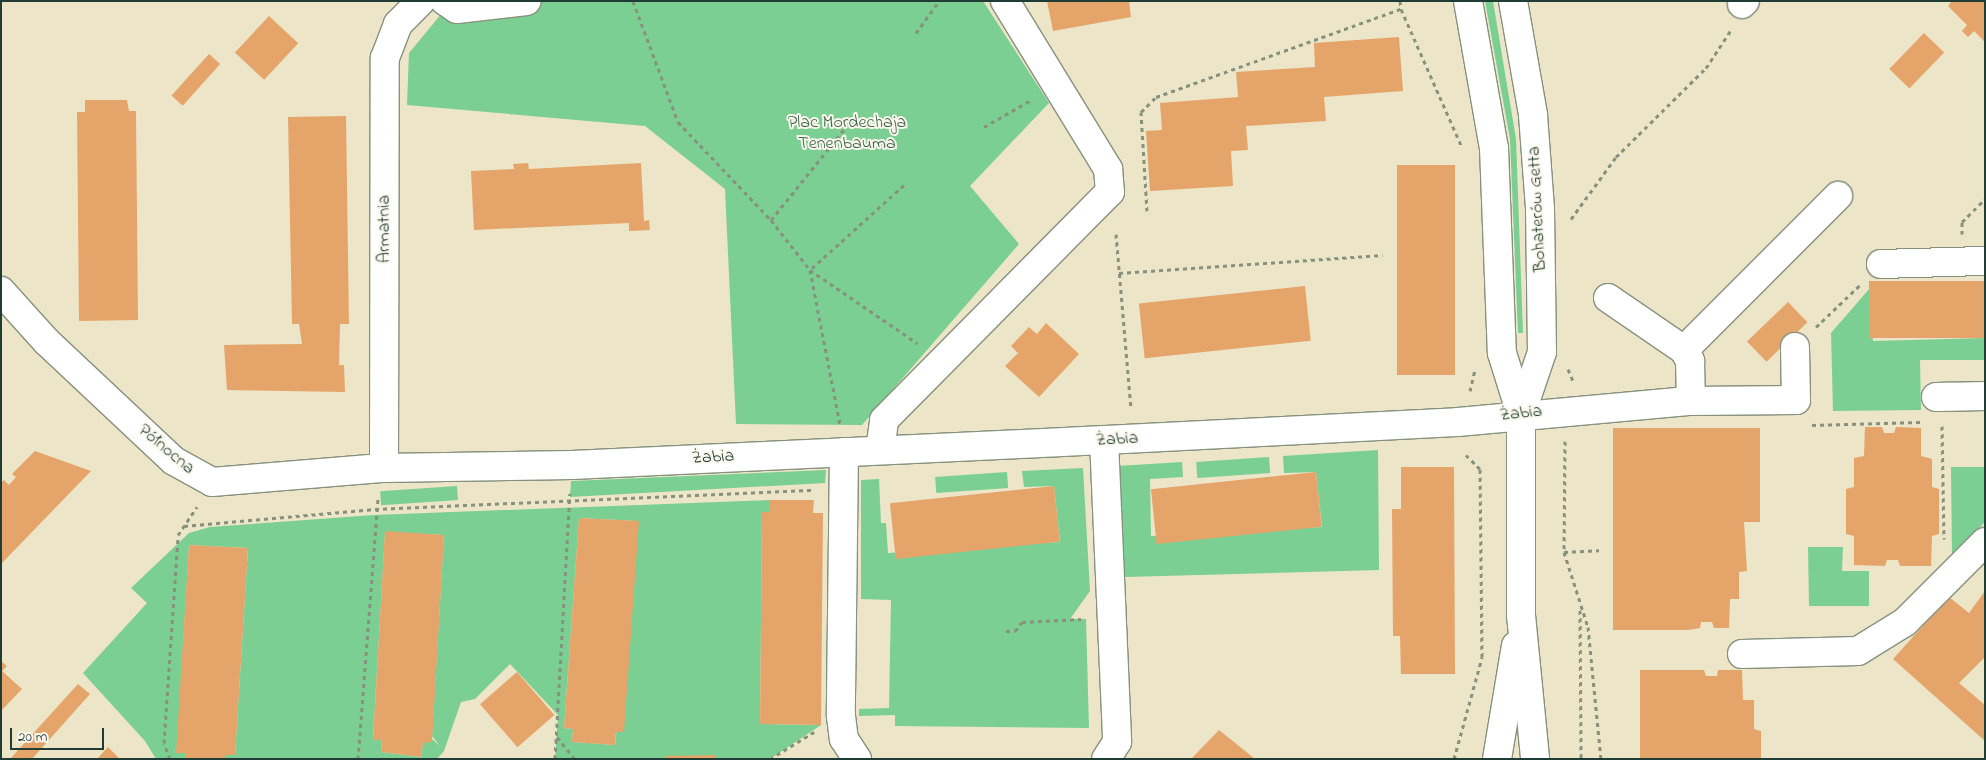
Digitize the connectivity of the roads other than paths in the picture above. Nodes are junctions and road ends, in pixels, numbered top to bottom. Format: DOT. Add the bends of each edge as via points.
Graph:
graph roads {
  1 [pos="421,1"];
  2 [pos="445,1"];
  3 [pos="526,1"];
  4 [pos="1005,1"];
  5 [pos="1468,1"];
  6 [pos="1513,1"];
  7 [pos="1838,196"];
  8 [pos="1974,261"];
  9 [pos="1881,264"];
  10 [pos="1,291"];
  11 [pos="1608,298"];
  12 [pos="1795,347"];
  13 [pos="1684,350"];
  14 [pos="1985,396"];
  15 [pos="1691,401"];
  16 [pos="1934,409"];
  17 [pos="1521,414"];
  18 [pos="1104,440"];
  19 [pos="880,450"];
  20 [pos="844,452"];
  21 [pos="384,468"];
  22 [pos="1985,542"];
  23 [pos="1521,615"];
  24 [pos="1742,654"];
  25 [pos="857,759"];
  26 [pos="1106,759"];
  27 [pos="1498,759"];
  28 [pos="1535,759"];
  1 -- 21 [label="street, Armatnia" via="398,24 385,58"];
  2 -- 3 [label="street" via="457,9"];
  4 -- 19 [label="street" via="1108,169 1110,192 884,420"];
  5 -- 17 [label="street, Bohaterów Getta" via="1494,148 1502,352"];
  6 -- 17 [label="street, Bohaterów Getta" via="1533,115 1540,209 1542,352"];
  7 -- 13 [label="street"];
  8 -- 9 [label="street"];
  10 -- 21 [label="street, Północna" via="46,341 174,461 212,482"];
  11 -- 13 [label="street"];
  12 -- 15 [label="street, Żabia" via="1796,400"];
  13 -- 15 [label="street" via="1690,361"];
  14 -- 16 [label="street"];
  15 -- 17 [label="street, Żabia"];
  17 -- 18 [label="street, Żabia" via="1458,422"];
  17 -- 23 [label="street, Bohaterów Getta"];
  18 -- 19 [label="street, Żabia"];
  18 -- 26 [label="street" via="1117,742"];
  19 -- 20 [label="street, Żabia"];
  20 -- 21 [label="street, Żabia" via="572,465"];
  20 -- 25 [label="street" via="841,716 844,739"];
  22 -- 24 [label="street" via="1905,622 1858,651"];
  23 -- 27 [label="street, Bohaterów Getta"];
  23 -- 28 [label="street, Bohaterów Getta"];
}
